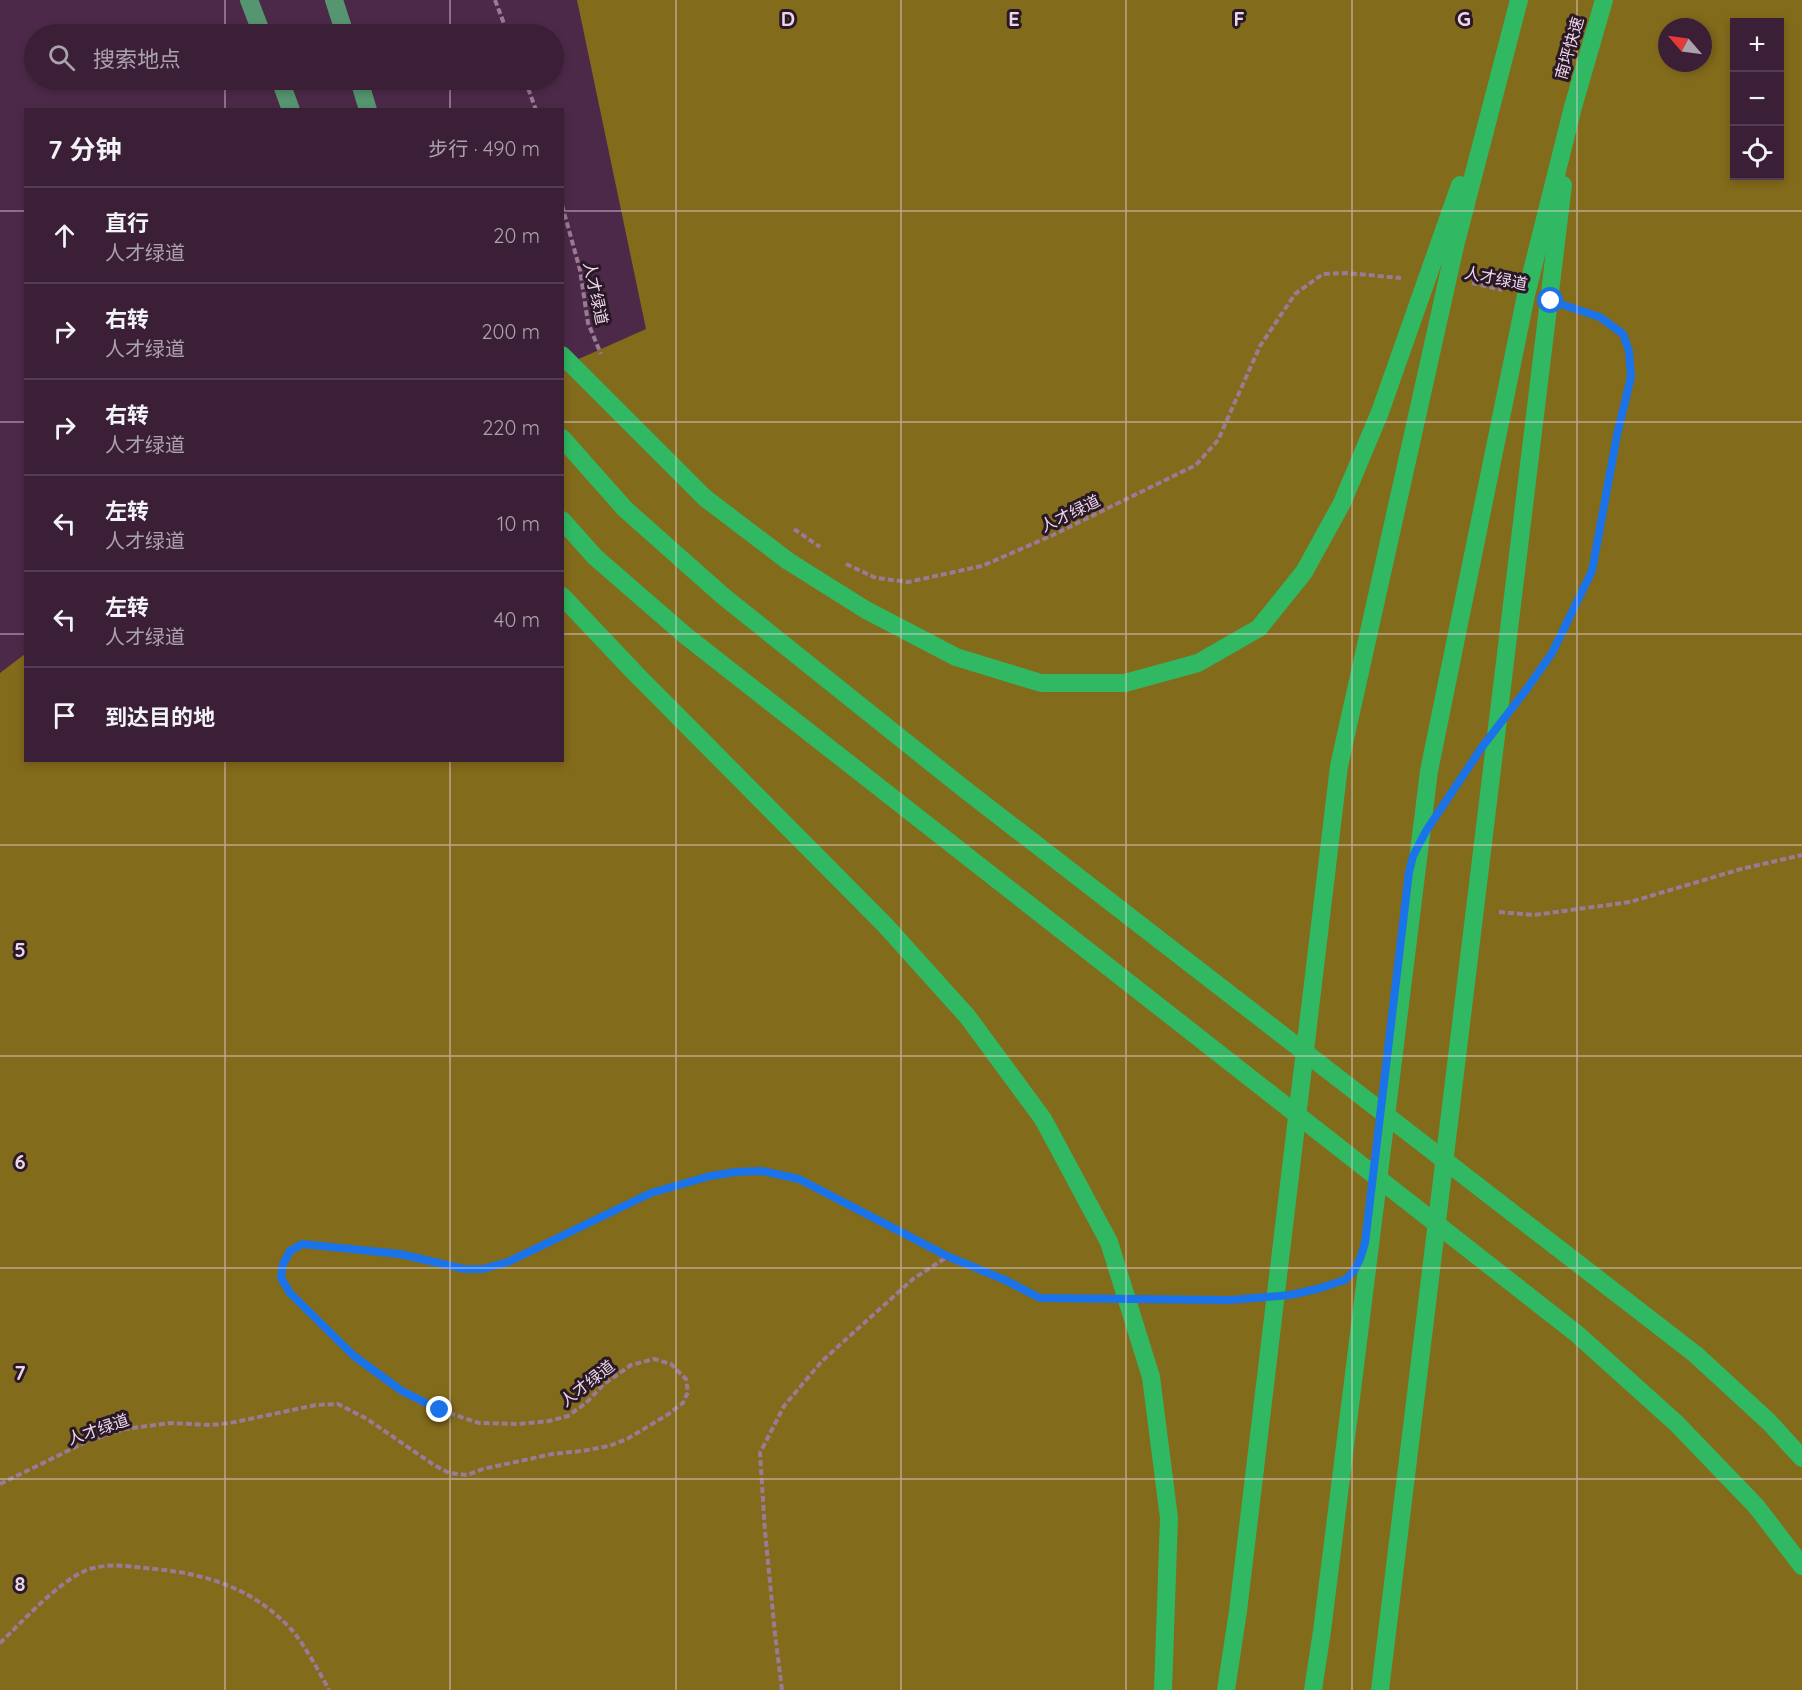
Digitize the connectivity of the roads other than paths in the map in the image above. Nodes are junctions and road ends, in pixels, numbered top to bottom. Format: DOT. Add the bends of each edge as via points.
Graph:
graph roads {
  1 [pos="249,0"];
  2 [pos="334,0"];
  3 [pos="1519,0"];
  4 [pos="1604,0"];
  5 [pos="258,24"];
  6 [pos="342,24"];
  7 [pos="1498,76"];
  8 [pos="284,90"];
  9 [pos="362,90"];
  10 [pos="1573,107"];
  11 [pos="290,108"];
  12 [pos="367,108"];
  13 [pos="564,358"];
  14 [pos="564,440"];
  15 [pos="564,522"];
  16 [pos="564,598"];
  17 [pos="1802,1458"];
  18 [pos="1802,1566"];
  19 [pos="1163,1690"];
  20 [pos="1226,1690"];
  21 [pos="1313,1690"];
  22 [pos="1380,1690"];
  1 -- 5 [label="main road"];
  2 -- 6 [label="main road"];
  3 -- 7 [label="highway"];
  4 -- 10 [label="highway, 南坪快速"];
  7 -- 13 [label="highway" via="1380,412 1342,503 1304,572 1258,628 1198,663 1125,683 1041,683 956,657 866,610 760,540 705,498"];
  7 -- 20 [label="highway" via="1455,246 1339,766"];
  8 -- 11 [label="main road"];
  9 -- 12 [label="main road"];
  10 -- 21 [label="highway" via="1526,295 1429,771"];
  10 -- 22 [label="highway"];
  14 -- 17 [label="highway" via="625,509 723,596 963,788 1695,1354"];
  15 -- 18 [label="highway" via="595,557 686,636 1577,1334 1676,1423 1756,1506"];
  16 -- 19 [label="highway" via="885,925 967,1016 1043,1119 1109,1242 1151,1377 1169,1518"];
}
